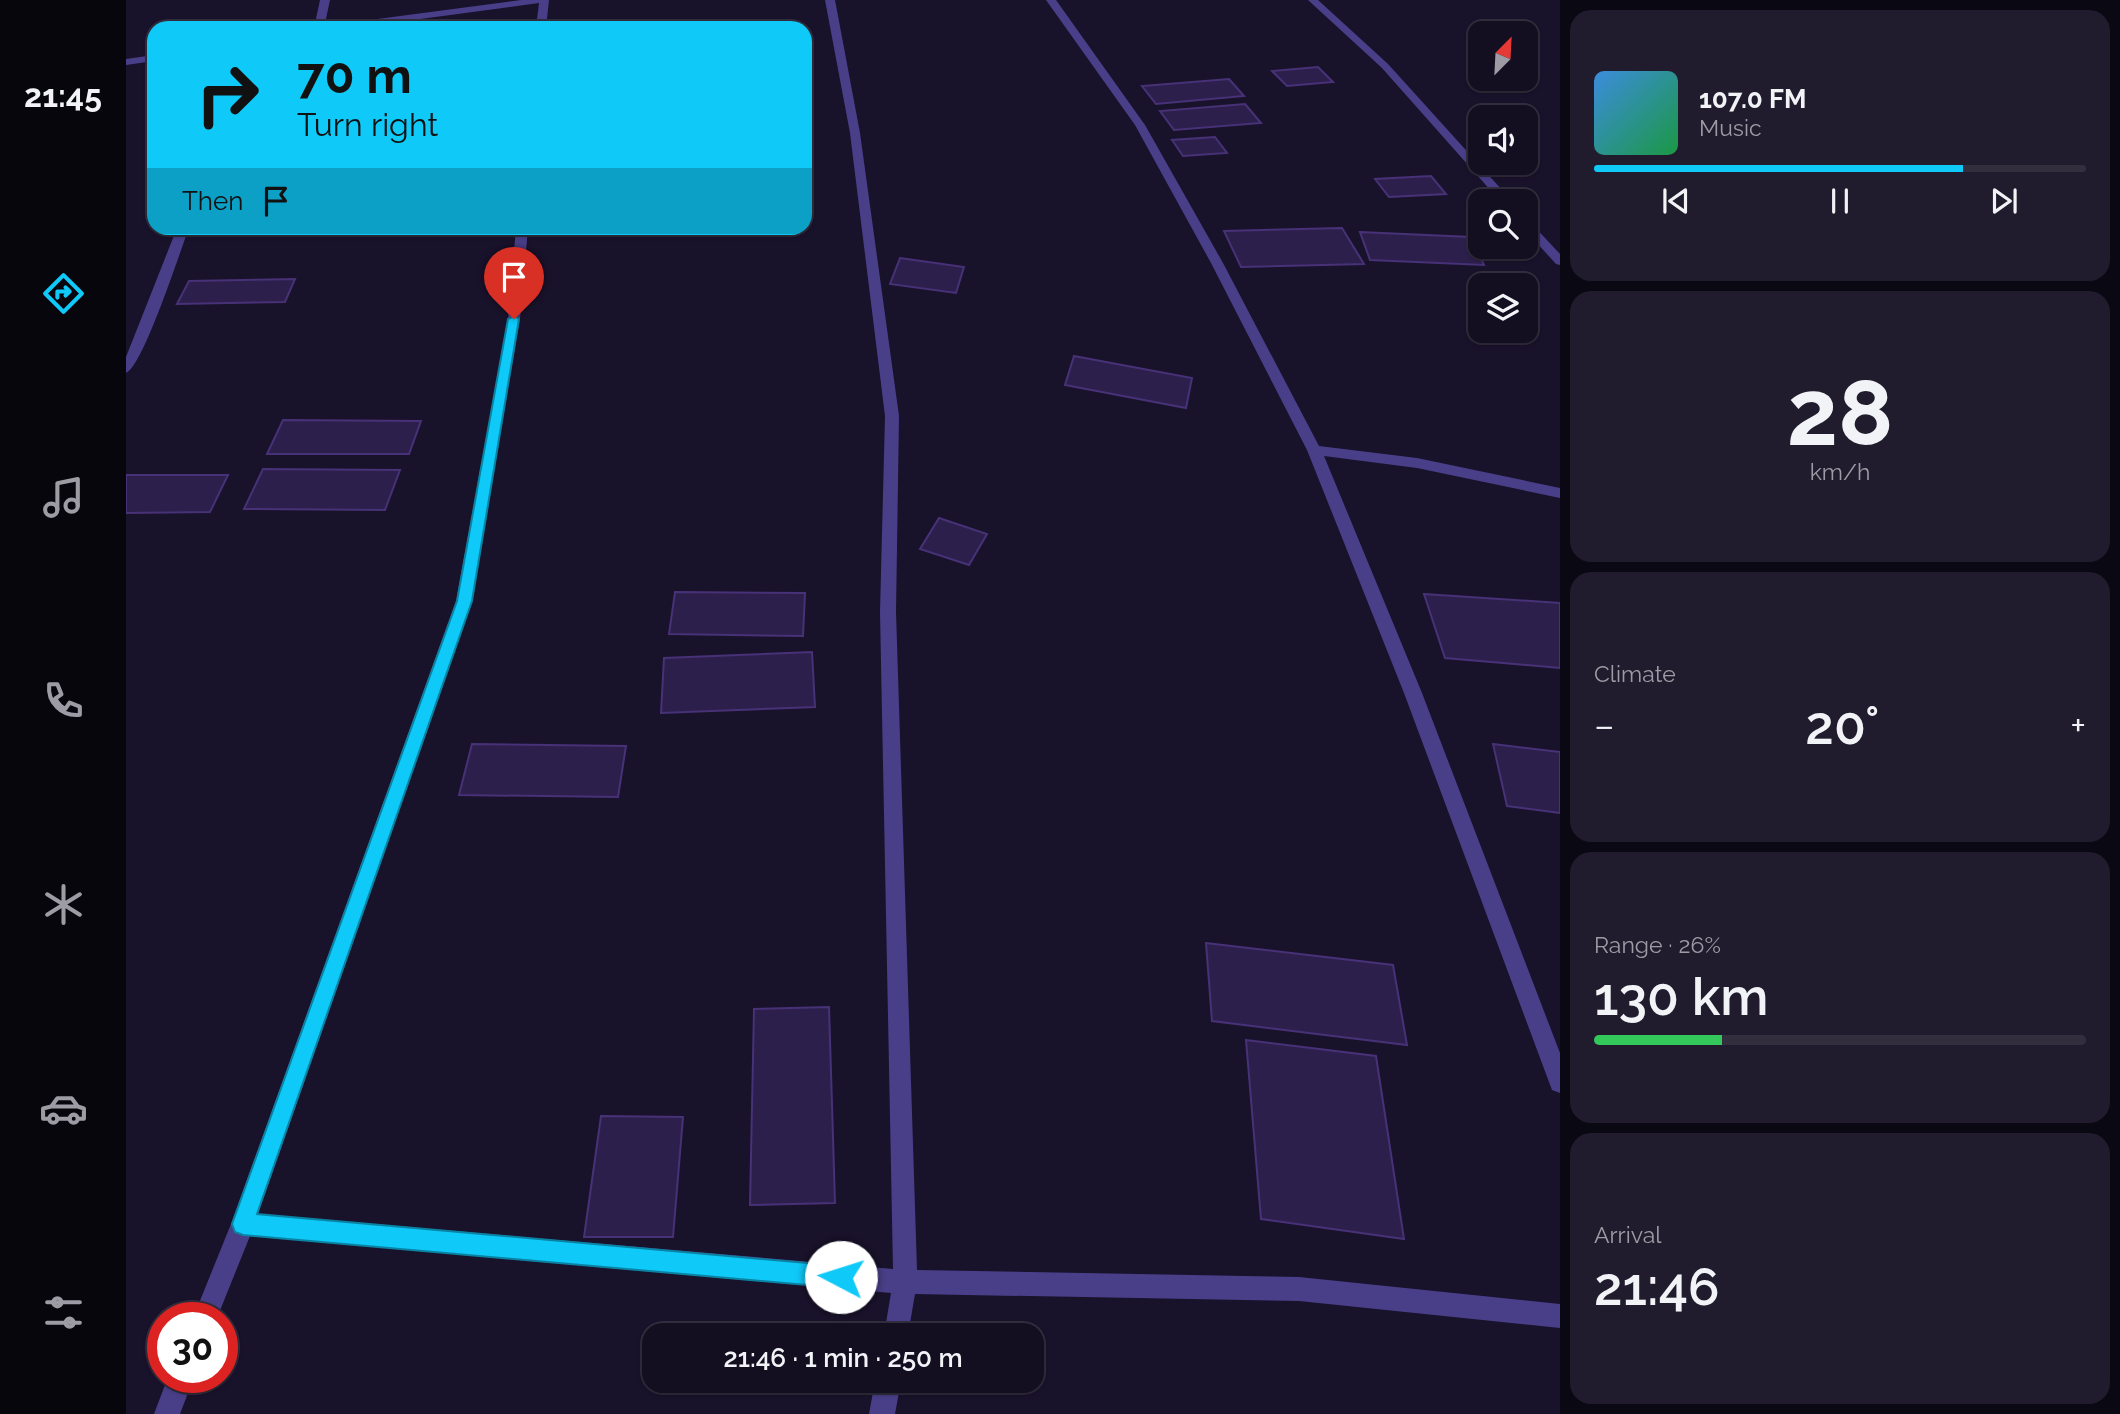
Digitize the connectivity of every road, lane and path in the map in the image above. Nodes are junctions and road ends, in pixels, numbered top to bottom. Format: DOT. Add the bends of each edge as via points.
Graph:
graph roads {
  1 [pos="325,0"];
  2 [pos="542,0"];
  3 [pos="830,0"];
  4 [pos="1051,0"];
  5 [pos="1312,0"];
  6 [pos="320,21"];
  7 [pos="384,21"];
  8 [pos="541,21"];
  9 [pos="147,59"];
  10 [pos="126,62"];
  11 [pos="1495,189"];
  12 [pos="180,235"];
  13 [pos="521,235"];
  14 [pos="1538,237"];
  15 [pos="1560,261"];
  16 [pos="126,369"];
  17 [pos="1314,450"];
  18 [pos="1560,493"];
  19 [pos="1560,1082"];
  20 [pos="243,1224"];
  21 [pos="905,1282"];
  22 [pos="211,1302"];
  23 [pos="1560,1316"];
  24 [pos="898,1323"];
  25 [pos="175,1393"];
  26 [pos="886,1393"];
  27 [pos="167,1414"];
  28 [pos="882,1414"];
  1 -- 6 [label="street"];
  2 -- 7 [label="street"];
  2 -- 8 [label="street"];
  3 -- 21 [label="street" via="855,133 892,416 888,612"];
  4 -- 17 [label="street" via="1140,125"];
  5 -- 11 [label="street" via="1385,66"];
  9 -- 10 [label="street"];
  12 -- 16 [label="street"];
  13 -- 20 [label="street" via="514,319 464,601"];
  14 -- 15 [label="street"];
  17 -- 18 [label="street" via="1417,463"];
  17 -- 19 [label="street" via="1413,693"];
  20 -- 21 [label="street"];
  20 -- 22 [label="street"];
  21 -- 23 [label="street" via="1299,1289"];
  21 -- 24 [label="street"];
  25 -- 27 [label="street"];
  26 -- 28 [label="street"];
}
